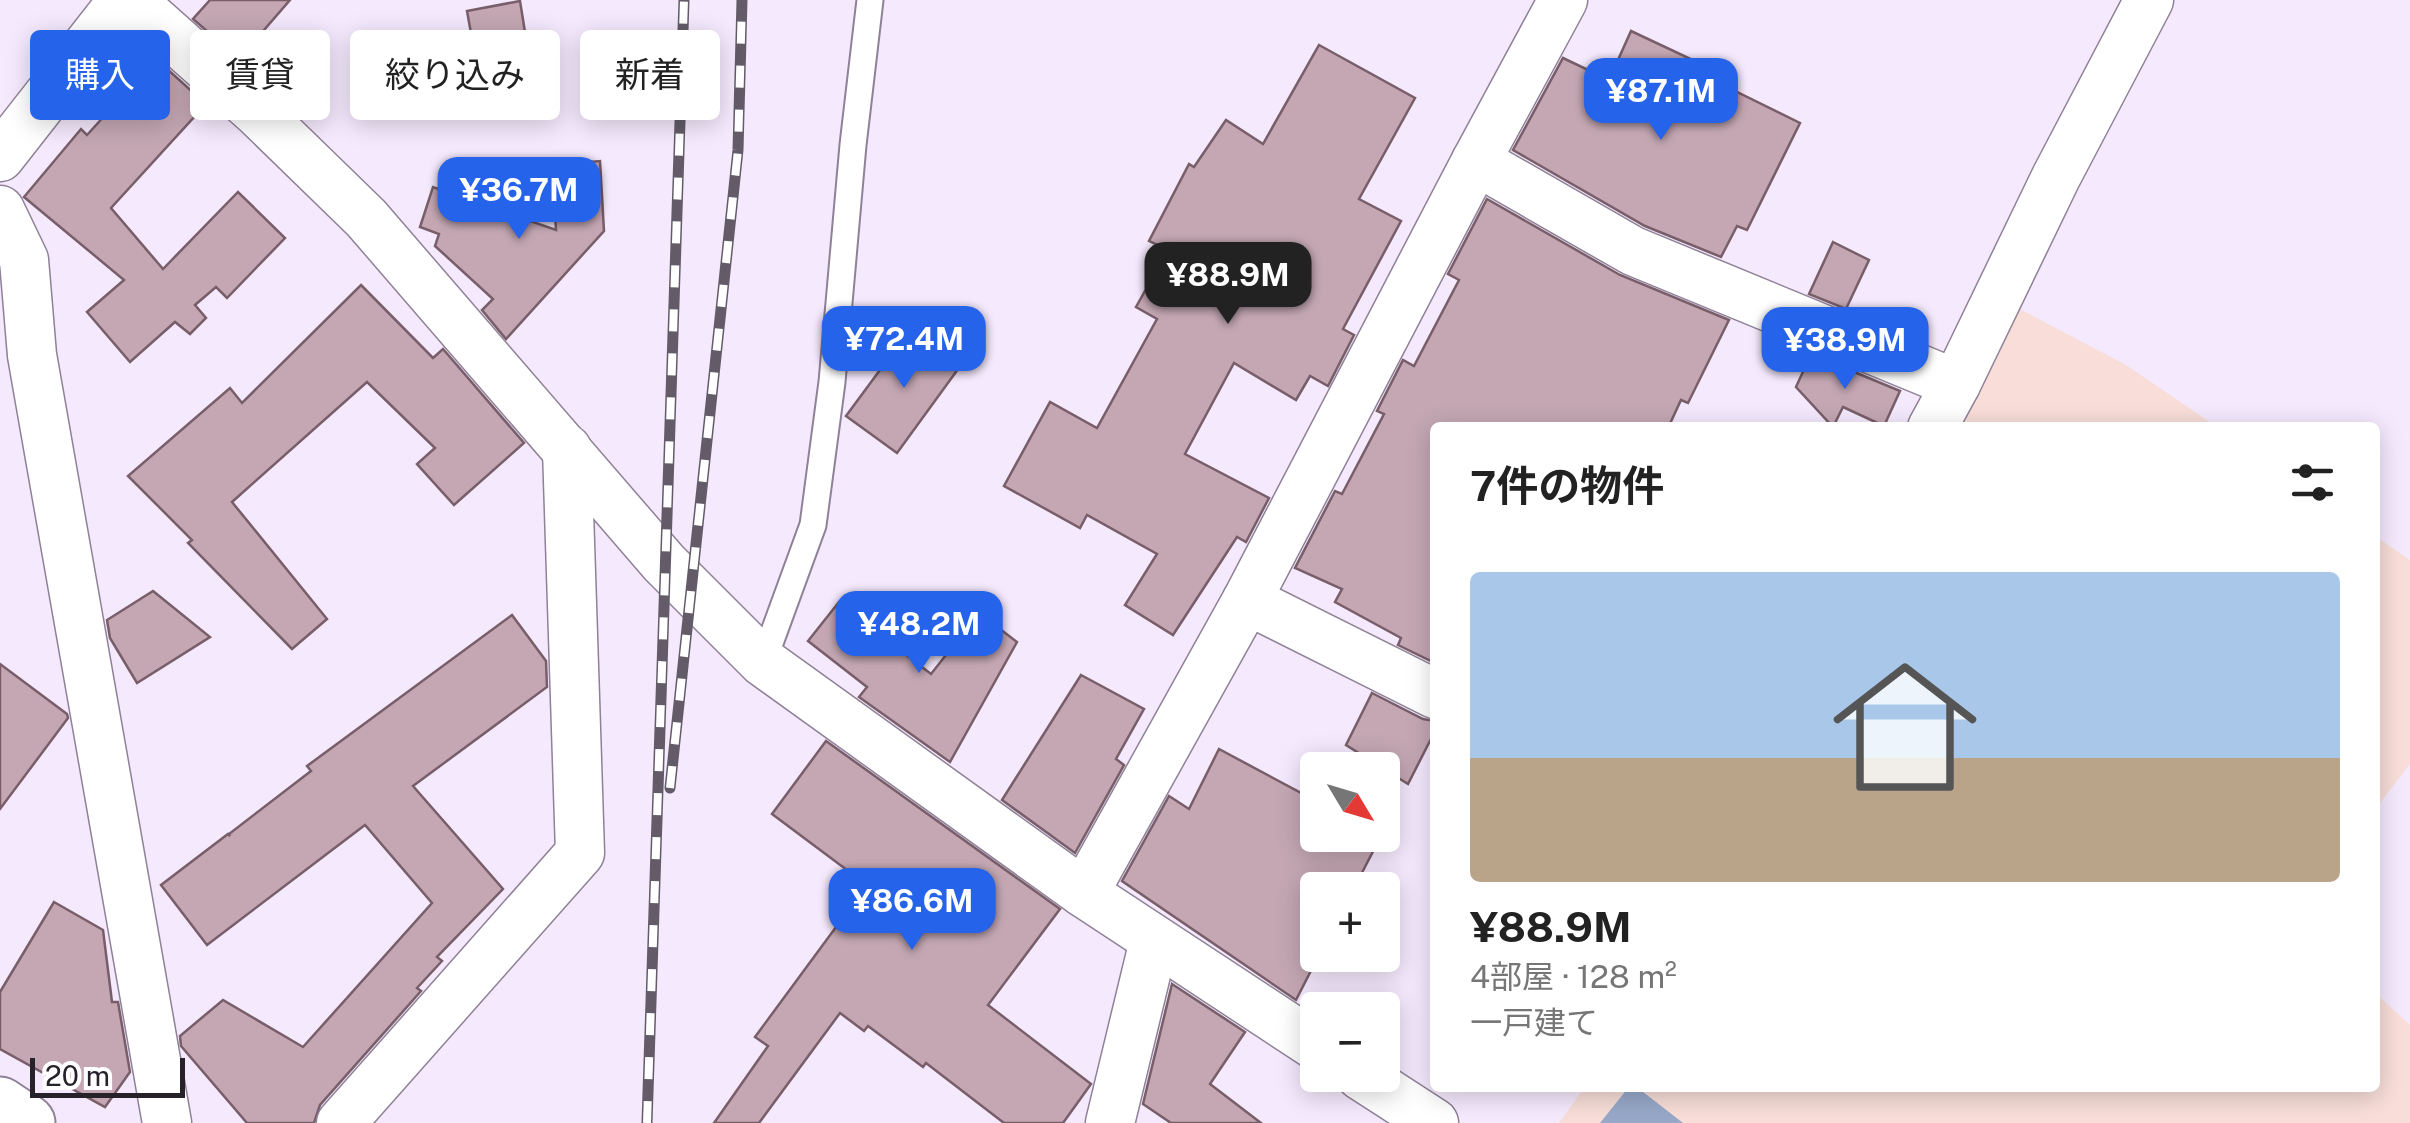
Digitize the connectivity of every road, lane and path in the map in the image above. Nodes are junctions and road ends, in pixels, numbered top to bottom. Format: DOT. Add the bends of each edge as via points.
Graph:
graph roads {
  1 [pos="123,0"];
  2 [pos="130,0"];
  3 [pos="870,0"];
  4 [pos="1564,0"];
  5 [pos="2149,0"];
  6 [pos="0,157"];
  7 [pos="1476,161"];
  8 [pos="0,210"];
  9 [pos="1956,384"];
  10 [pos="1935,422"];
  11 [pos="567,449"];
  12 [pos="1247,600"];
  13 [pos="763,662"];
  14 [pos="1430,692"];
  15 [pos="1084,893"];
  16 [pos="1154,941"];
  17 [pos="1300,1035"];
  18 [pos="1386,1092"];
  19 [pos="0,1106"];
  20 [pos="27,1123"];
  21 [pos="167,1123"];
  22 [pos="341,1123"];
  23 [pos="1110,1123"];
  24 [pos="1434,1123"];
  1 -- 6 [label="street"];
  2 -- 11 [label="street" via="366,218"];
  3 -- 13 [label="lane" via="813,525"];
  4 -- 7 [label="street"];
  5 -- 9 [label="street"];
  7 -- 9 [label="street" via="1633,251"];
  7 -- 12 [label="street"];
  8 -- 21 [label="street" via="24,260 32,354"];
  9 -- 10 [label="street"];
  11 -- 13 [label="street" via="664,563"];
  11 -- 22 [label="street" via="580,853"];
  12 -- 14 [label="street"];
  12 -- 15 [label="street"];
  13 -- 15 [label="street"];
  15 -- 16 [label="street"];
  16 -- 17 [label="street"];
  16 -- 23 [label="street"];
  18 -- 24 [label="street"];
  19 -- 20 [label="street"];
}
